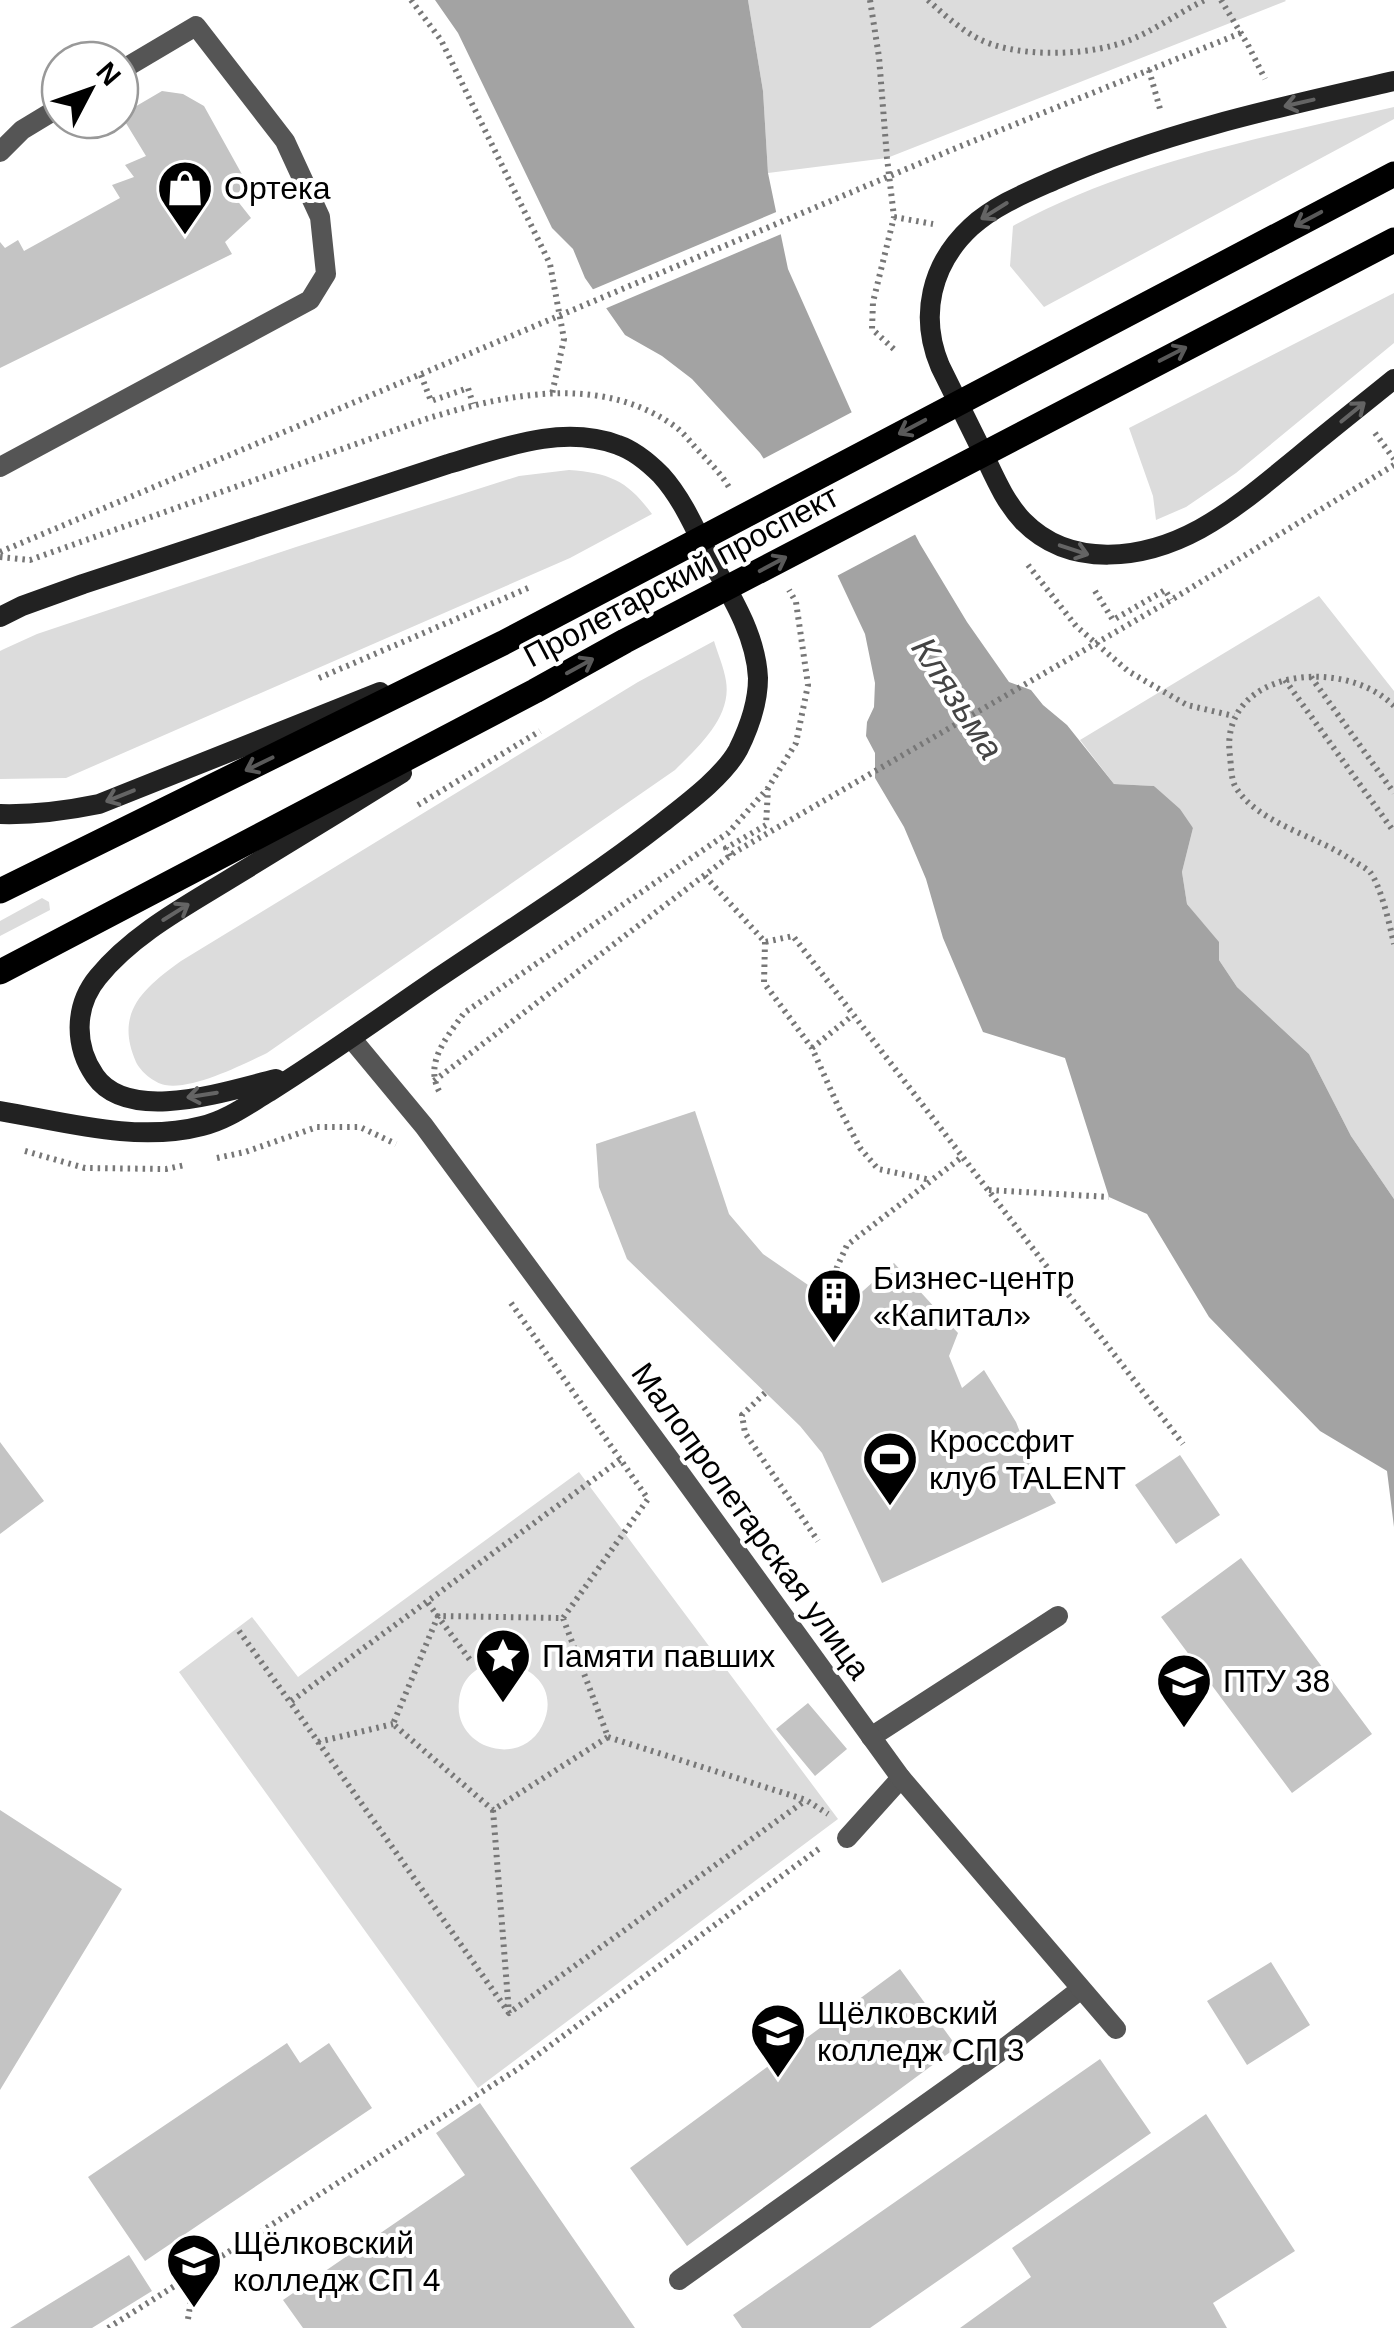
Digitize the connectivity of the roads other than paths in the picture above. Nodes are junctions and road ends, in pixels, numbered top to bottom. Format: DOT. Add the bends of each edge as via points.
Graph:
graph roads {
  1 [pos="140,60"];
  2 [pos="1394,81"];
  3 [pos="40,119"];
  4 [pos="0,152"];
  5 [pos="1394,174"];
  6 [pos="1394,240"];
  7 [pos="1394,379"];
  8 [pos="0,466"];
  9 [pos="0,617"];
  10 [pos="503,643"];
  11 [pos="536,691"];
  12 [pos="0,814"];
  13 [pos="0,891"];
  14 [pos="0,972"];
  15 [pos="351,1038"];
  16 [pos="297,1074"];
  17 [pos="0,1111"];
  18 [pos="1058,1616"];
  19 [pos="871,1737"];
  20 [pos="901,1778"];
  21 [pos="847,1838"];
  22 [pos="1081,1989"];
  23 [pos="1116,2029"];
  24 [pos="678,2280"];
  1 -- 8 [label="street" via="196,26 284,141 320,217 326,274 310,300"];
  2 -- 7 [label="main road, one-way" via="1119,154 1019,196 960,239 940,268 929,302 933,349 1007,501 1043,538 1090,555 1149,550 1201,528"];
  3 -- 4 [label="street"];
  5 -- 10 [label="main road, Пролетарский проспект, one-way"];
  11 -- 6 [label="main road, Пролетарский проспект, one-way"];
  9 -- 15 [label="main road" via="508,446 580,436 618,445 661,476 690,519 754,653 752,717 736,754 636,844"];
  10 -- 12 [label="main road, one-way" via="99,804"];
  10 -- 13 [label="main road, Пролетарский проспект, one-way"];
  11 -- 14 [label="main road, Пролетарский проспект"];
  16 -- 11 [label="main road, one-way" via="160,1102 110,1092 82,1052 78,1022 84,999 96,978 162,922"];
  15 -- 16 [label="main road"];
  15 -- 19 [label="street, Малопролетарская улица" via="424,1126"];
  16 -- 17 [label="main road" via="224,1118 183,1130 138,1132"];
  18 -- 19 [label="street"];
  19 -- 20 [label="street, Малопролетарская улица"];
  20 -- 21 [label="street"];
  20 -- 22 [label="street, Малопролетарская улица"];
  22 -- 23 [label="street, Малопролетарская улица"];
  22 -- 24 [label="street"];
}
